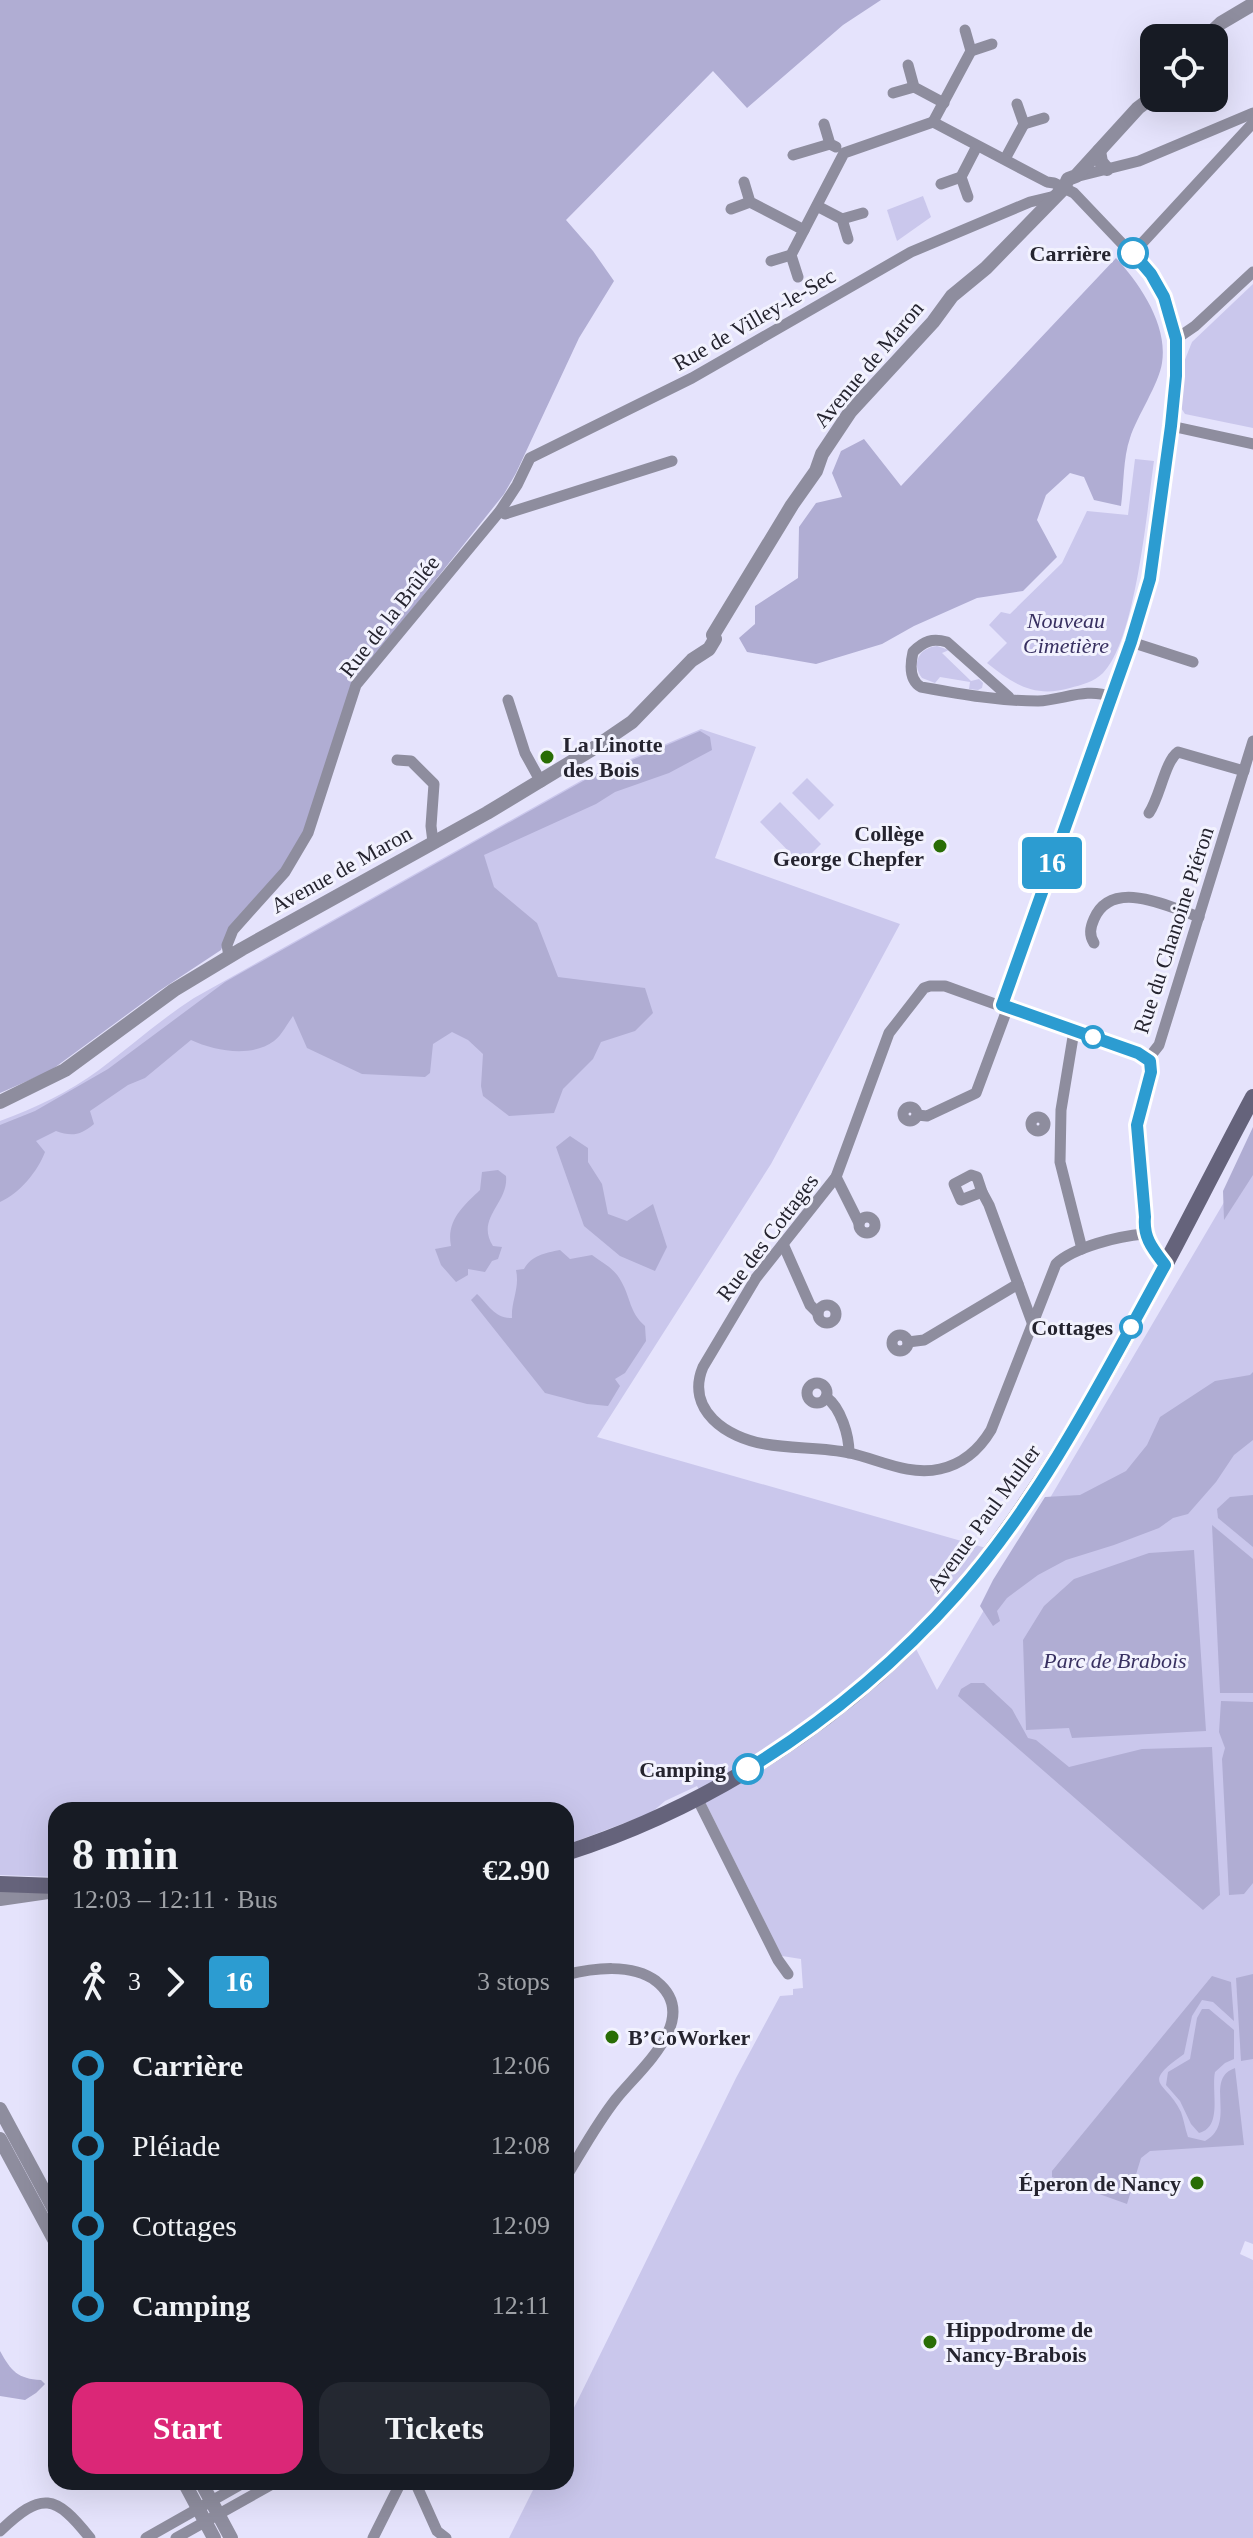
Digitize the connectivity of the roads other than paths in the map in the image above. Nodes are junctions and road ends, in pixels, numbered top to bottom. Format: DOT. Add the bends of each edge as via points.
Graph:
graph roads {
  1 [pos="1253,4"];
  2 [pos="1220,24"];
  3 [pos="965,30"];
  4 [pos="992,44"];
  5 [pos="971,51"];
  6 [pos="908,65"];
  7 [pos="914,87"];
  8 [pos="893,93"];
  9 [pos="944,103"];
  10 [pos="1017,104"];
  11 [pos="1140,106"];
  12 [pos="1253,113"];
  13 [pos="1044,118"];
  14 [pos="933,122"];
  15 [pos="1253,123"];
  16 [pos="824,124"];
  17 [pos="1024,124"];
  18 [pos="830,144"];
  19 [pos="977,146"];
  20 [pos="1099,151"];
  21 [pos="844,153"];
  22 [pos="793,155"];
  23 [pos="1005,159"];
  24 [pos="1107,169"];
  25 [pos="1076,176"];
  26 [pos="961,177"];
  27 [pos="744,182"];
  28 [pos="941,184"];
  29 [pos="1059,192"];
  30 [pos="968,197"];
  31 [pos="750,202"];
  32 [pos="817,206"];
  33 [pos="731,209"];
  34 [pos="863,213"];
  35 [pos="842,219"];
  36 [pos="804,230"];
  37 [pos="848,239"];
  38 [pos="1133,253"];
  39 [pos="791,255"];
  40 [pos="771,261"];
  41 [pos="1253,272"];
  42 [pos="798,277"];
  43 [pos="1176,339"];
  44 [pos="1171,426"];
  45 [pos="1253,444"];
  46 [pos="672,461"];
  47 [pos="500,511"];
  48 [pos="1131,642"];
  49 [pos="1193,662"];
  50 [pos="1009,697"];
  51 [pos="1111,697"];
  52 [pos="508,700"];
  53 [pos="1253,741"];
  54 [pos="397,760"];
  55 [pos="1244,771"];
  56 [pos="541,782"];
  57 [pos="1149,813"];
  58 [pos="433,842"];
  59 [pos="1199,917"];
  60 [pos="1094,943"];
  61 [pos="229,956"];
  62 [pos="1005,1006"];
  63 [pos="1074,1031"];
  64 [pos="1148,1059"];
  65 [pos="1253,1097"];
  66 [pos="0,1102"];
  67 [pos="917,1115"];
  68 [pos="1060,1118"];
  69 [pos="1045,1122"];
  70 [pos="836,1177"];
  71 [pos="982,1192"];
  72 [pos="859,1223"];
  73 [pos="1144,1234"];
  74 [pos="783,1244"];
  75 [pos="1082,1249"];
  76 [pos="1165,1265"];
  77 [pos="1016,1279"];
  78 [pos="818,1313"];
  79 [pos="1032,1322"];
  80 [pos="908,1342"];
  81 [pos="826,1397"];
  82 [pos="849,1453"];
  83 [pos="697,1798"];
  84 [pos="574,1850"];
  85 [pos="0,1884"];
  86 [pos="48,1887"];
  87 [pos="48,1890"];
  88 [pos="0,1899"];
  89 [pos="574,1974"];
  90 [pos="788,1974"];
  91 [pos="0,2109"];
  92 [pos="0,2139"];
  93 [pos="574,2165"];
  94 [pos="48,2198"];
  95 [pos="48,2228"];
  96 [pos="191,2490"];
  97 [pos="203,2490"];
  98 [pos="235,2490"];
  99 [pos="257,2490"];
  100 [pos="397,2490"];
  101 [pos="419,2490"];
  102 [pos="208,2511"];
  103 [pos="0,2531"];
  104 [pos="90,2538"];
  105 [pos="146,2538"];
  106 [pos="176,2538"];
  107 [pos="214,2538"];
  108 [pos="231,2538"];
  109 [pos="373,2538"];
  110 [pos="446,2538"];
  1 -- 2 [label="street"];
  3 -- 5 [label="street"];
  4 -- 5 [label="street"];
  5 -- 9 [label="street"];
  6 -- 7 [label="street"];
  7 -- 8 [label="street"];
  7 -- 9 [label="street"];
  9 -- 14 [label="street"];
  10 -- 17 [label="street"];
  11 -- 20 [label="street, Avenue de Maron"];
  12 -- 24 [label="street"];
  13 -- 17 [label="street"];
  14 -- 19 [label="street"];
  14 -- 21 [label="street"];
  15 -- 38 [label="street"];
  16 -- 18 [label="street"];
  17 -- 23 [label="street"];
  18 -- 21 [label="street"];
  18 -- 22 [label="street"];
  19 -- 23 [label="street"];
  19 -- 26 [label="street"];
  20 -- 24 [label="street"];
  20 -- 25 [label="street, Avenue de Maron"];
  21 -- 32 [label="street"];
  23 -- 29 [label="street" via="1047,182 1046,190"];
  24 -- 25 [label="street"];
  25 -- 29 [label="street, Avenue de Maron"];
  26 -- 28 [label="street"];
  26 -- 30 [label="street"];
  27 -- 31 [label="street"];
  29 -- 38 [label="street" via="1074,193"];
  29 -- 47 [label="street, Rue de Villey-le-Sec" via="911,252 692,378 536,454"];
  29 -- 56 [label="street, Avenue de Maron" via="952,296 850,412 713,635 692,660 632,722"];
  31 -- 33 [label="street"];
  31 -- 36 [label="street"];
  32 -- 35 [label="street"];
  32 -- 36 [label="street"];
  34 -- 35 [label="street"];
  35 -- 37 [label="street"];
  36 -- 39 [label="street"];
  38 -- 43 [label="street" via="1164,297"];
  39 -- 40 [label="street"];
  39 -- 42 [label="street"];
  41 -- 43 [label="street"];
  43 -- 44 [label="street"];
  44 -- 45 [label="street"];
  44 -- 48 [label="street" via="1150,579"];
  46 -- 47 [label="street" via="505,514"];
  47 -- 61 [label="street, Rue de la Brûlée" via="356,685 308,833 285,872 233,930"];
  48 -- 49 [label="street"];
  48 -- 51 [label="street"];
  50 -- 50 [label="street" via="947,642 928,641 913,652 912,676 921,687 988,699"];
  50 -- 51 [label="street"];
  51 -- 62 [label="street"];
  52 -- 56 [label="street" via="525,753"];
  53 -- 55 [label="street, Rue du Chanoine Piéron"];
  54 -- 58 [label="street" via="411,761 434,784"];
  55 -- 57 [label="street" via="1175,754"];
  55 -- 59 [label="street, Rue du Chanoine Piéron"];
  56 -- 58 [label="street, Avenue de Maron"];
  58 -- 61 [label="street, Avenue de Maron"];
  59 -- 60 [label="street" via="1134,897 1116,898 1094,919"];
  59 -- 64 [label="street, Rue du Chanoine Piéron" via="1159,1045"];
  61 -- 66 [label="street, Avenue de Maron" via="65,1070"];
  62 -- 63 [label="street, Rue des Cottages"];
  62 -- 67 [label="street" via="976,1093 927,1116"];
  62 -- 70 [label="street, Rue des Cottages" via="945,986 919,992 889,1033"];
  63 -- 64 [label="street, Rue des Cottages"];
  63 -- 68 [label="street"];
  64 -- 73 [label="street, Rue du Chanoine Piéron" via="1151,1072 1137,1125"];
  65 -- 76 [label="main road, Avenue Paul Muller"];
  68 -- 69 [label="street"];
  68 -- 75 [label="street" via="1061,1172"];
  70 -- 72 [label="street"];
  70 -- 74 [label="street, Rue des Cottages"];
  71 -- 77 [label="street"];
  73 -- 75 [label="street, Rue des Cottages"];
  73 -- 76 [label="street"];
  74 -- 78 [label="street"];
  74 -- 82 [label="street, Rue des Cottages" via="749,1288 703,1367 698,1383 701,1403 716,1422 743,1437"];
  75 -- 79 [label="street, Rue des Cottages" via="1056,1264"];
  76 -- 83 [label="main road, Avenue Paul Muller" via="1069,1437 958,1593 841,1705 775,1753"];
  77 -- 79 [label="street"];
  77 -- 80 [label="street" via="924,1340"];
  79 -- 82 [label="street, Rue des Cottages" via="999,1413 987,1437 965,1459 923,1471"];
  81 -- 82 [label="street" via="849,1439"];
  83 -- 84 [label="main road, Avenue Paul Muller"];
  83 -- 90 [label="street"];
  85 -- 86 [label="main road"];
  87 -- 88 [label="street"];
  89 -- 93 [label="street" via="638,1972 664,1989 674,2015 663,2042 616,2099"];
  91 -- 94 [label="street"];
  92 -- 95 [label="street"];
  96 -- 102 [label="street"];
  97 -- 102 [label="street"];
  98 -- 102 [label="street"];
  99 -- 102 [label="street"];
  100 -- 109 [label="street"];
  101 -- 110 [label="street" via="437,2531"];
  102 -- 105 [label="street"];
  102 -- 106 [label="street"];
  102 -- 107 [label="street"];
  102 -- 108 [label="street"];
  103 -- 104 [label="street" via="25,2508 56,2505 67,2510"];
}
